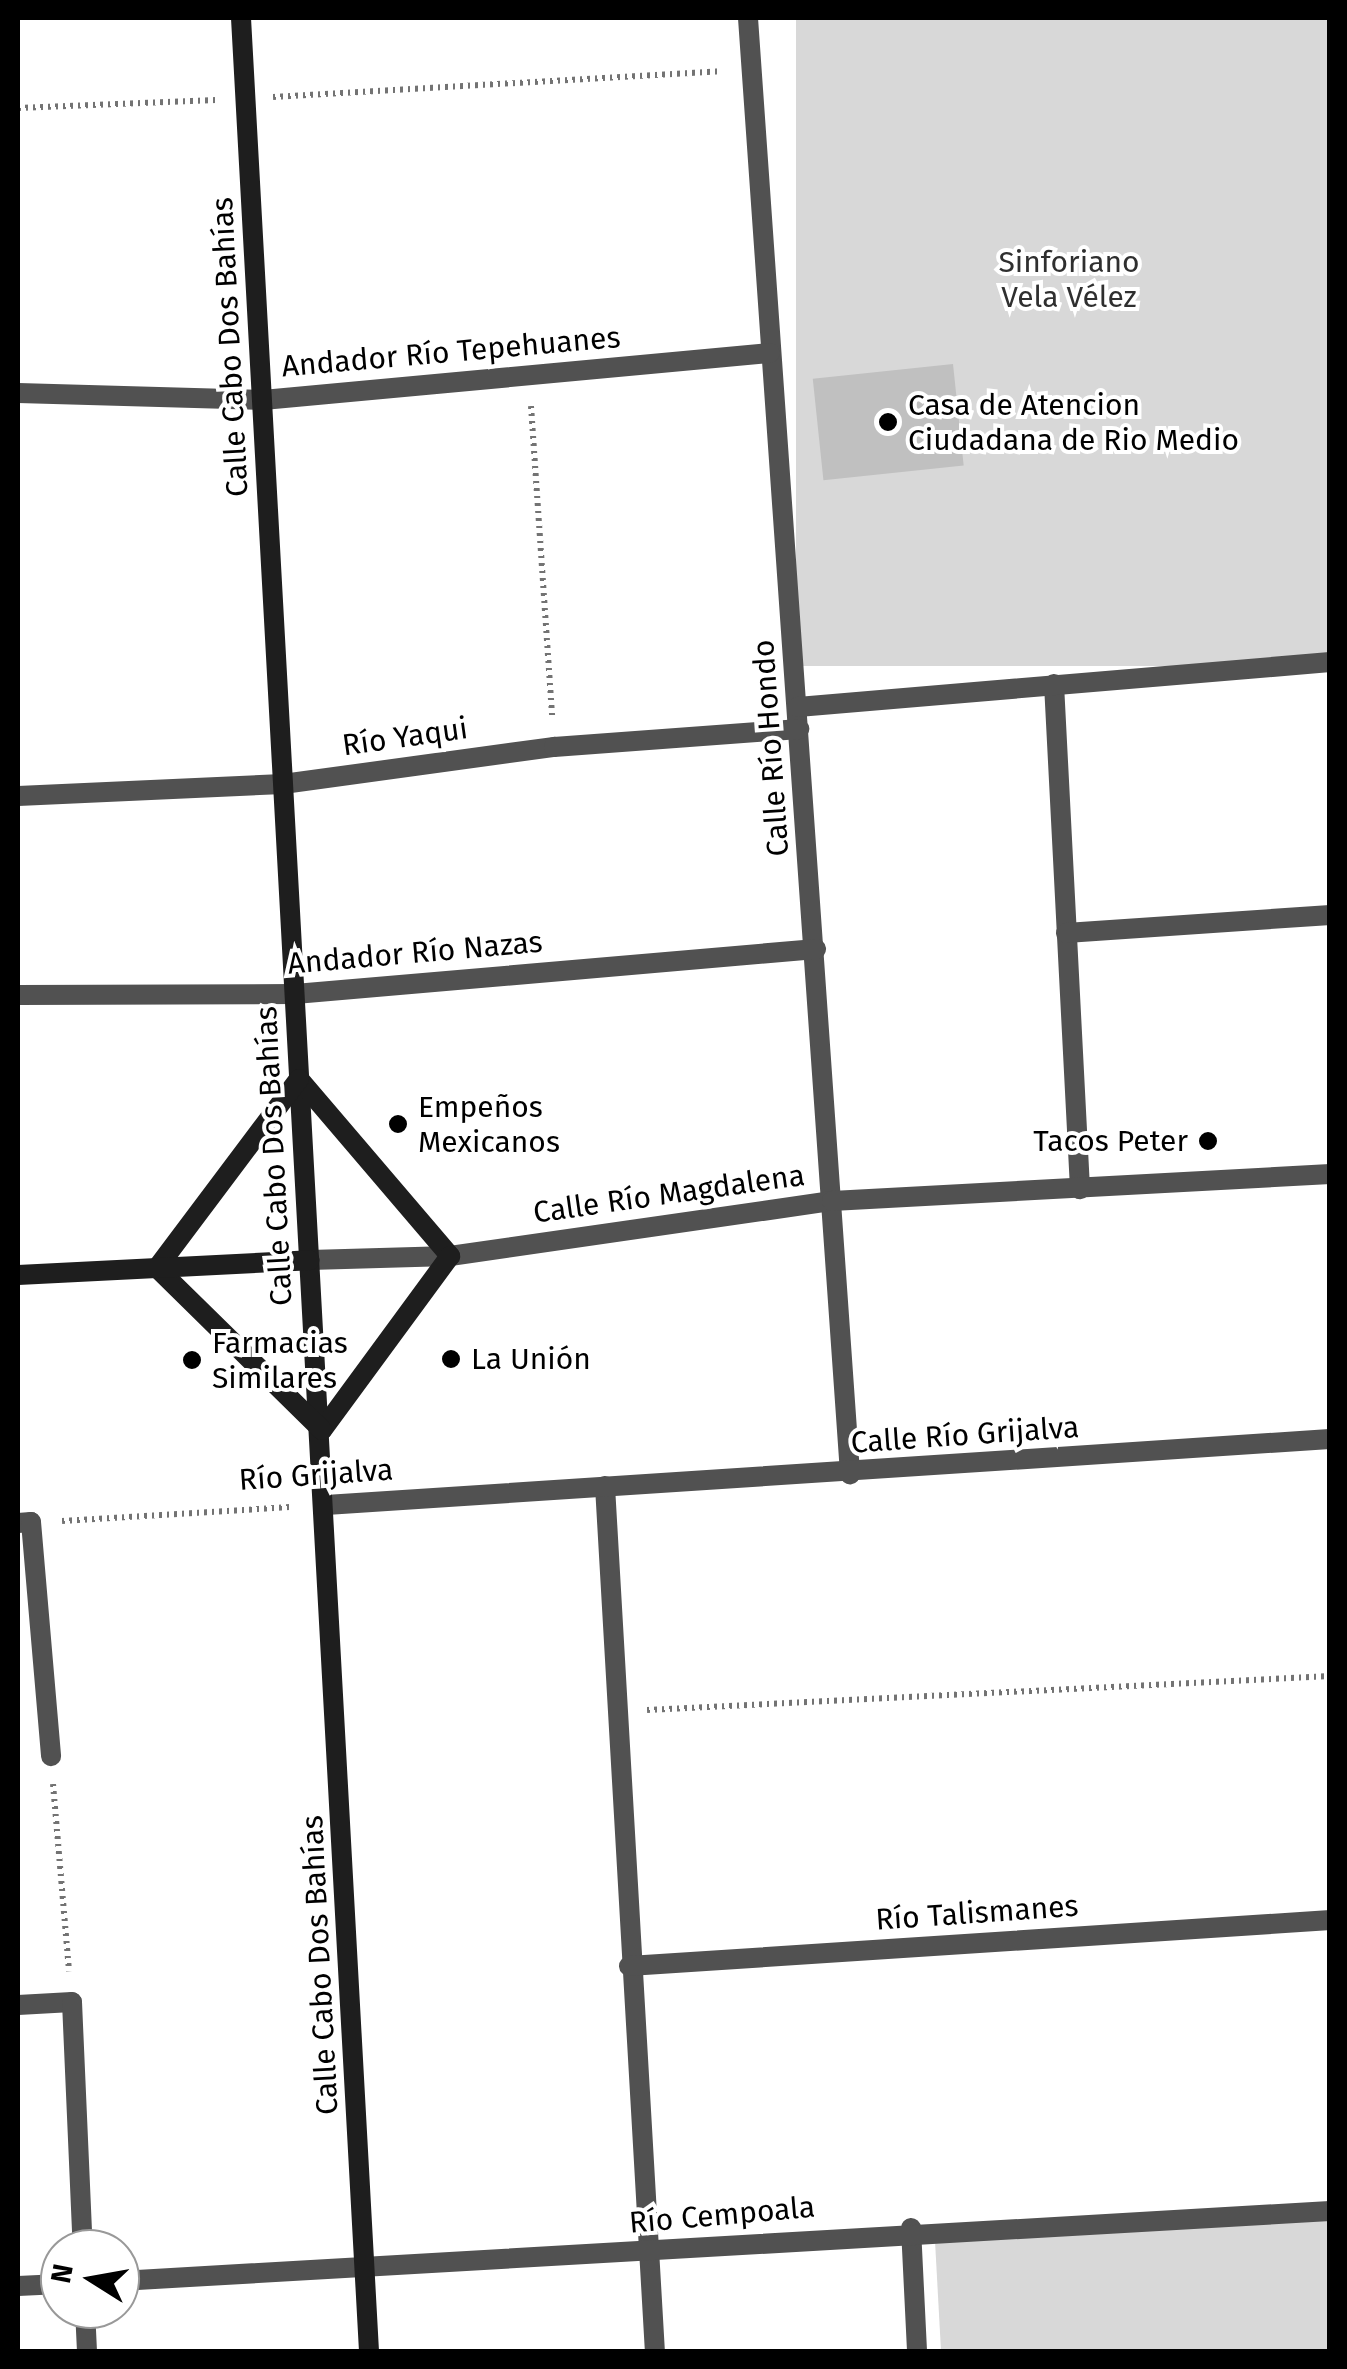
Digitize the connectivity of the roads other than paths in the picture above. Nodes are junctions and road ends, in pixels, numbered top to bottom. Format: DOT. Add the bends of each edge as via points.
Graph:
graph roads {
  1 [pos="241,18"];
  2 [pos="748,18"];
  3 [pos="770,353"];
  4 [pos="18,393"];
  5 [pos="262,400"];
  6 [pos="1330,662"];
  7 [pos="1054,684"];
  8 [pos="798,718"];
  9 [pos="283,784"];
  10 [pos="18,796"];
  11 [pos="1330,915"];
  12 [pos="1066,933"];
  13 [pos="816,949"];
  14 [pos="295,994"];
  15 [pos="18,995"];
  16 [pos="300,1079"];
  17 [pos="1330,1174"];
  18 [pos="1080,1190"];
  19 [pos="832,1201"];
  20 [pos="450,1256"];
  21 [pos="310,1260"];
  22 [pos="156,1268"];
  23 [pos="18,1275"];
  24 [pos="322,1430"];
  25 [pos="1330,1439"];
  26 [pos="850,1474"];
  27 [pos="605,1486"];
  28 [pos="326,1505"];
  29 [pos="24,1523"];
  30 [pos="51,1756"];
  31 [pos="1330,1920"];
  32 [pos="630,1966"];
  33 [pos="18,2005"];
  34 [pos="1330,2212"];
  35 [pos="911,2228"];
  36 [pos="82,2229"];
  37 [pos="650,2252"];
  38 [pos="365,2270"];
  39 [pos="140,2280"];
  40 [pos="369,2352"];
  41 [pos="654,2352"];
  42 [pos="917,2352"];
  1 -- 5 [label="main road, Calle Cabo Dos Bahías"];
  2 -- 3 [label="street, Calle Río Hondo"];
  3 -- 5 [label="street, Andador Río Tepehuanes"];
  3 -- 8 [label="street, Calle Río Hondo"];
  4 -- 5 [label="street, Andador Río Tepehuanes"];
  5 -- 9 [label="main road, Calle Cabo Dos Bahías"];
  6 -- 7 [label="street, Río Yaqui"];
  7 -- 8 [label="street, Río Yaqui"];
  7 -- 12 [label="street"];
  8 -- 9 [label="street, Río Yaqui"];
  8 -- 13 [label="street, Calle Río Hondo"];
  9 -- 10 [label="street, Río Yaqui"];
  9 -- 14 [label="main road, Calle Cabo Dos Bahías"];
  11 -- 12 [label="street"];
  12 -- 18 [label="street"];
  13 -- 14 [label="street, Andador Río Nazas"];
  13 -- 19 [label="street, Calle Río Hondo"];
  14 -- 15 [label="street, Andador Río Nazas"];
  14 -- 16 [label="main road, Calle Cabo Dos Bahías"];
  16 -- 20 [label="main road"];
  16 -- 21 [label="main road, Calle Cabo Dos Bahías"];
  16 -- 22 [label="main road"];
  17 -- 18 [label="street, Calle Río Magdalena"];
  18 -- 19 [label="street, Calle Río Magdalena"];
  19 -- 20 [label="street, Calle Río Magdalena"];
  19 -- 26 [label="street, Calle Río Hondo"];
  20 -- 21 [label="street, Calle Río Magdalena"];
  20 -- 24 [label="main road"];
  21 -- 22 [label="main road, Calle Río Magdalena"];
  21 -- 24 [label="main road, Calle Cabo Dos Bahías"];
  22 -- 23 [label="main road, Calle Río Magdalena"];
  22 -- 24 [label="main road"];
  24 -- 28 [label="main road, Calle Cabo Dos Bahías"];
  25 -- 26 [label="street, Calle Río Grijalva"];
  26 -- 27 [label="street, Calle Río Grijalva"];
  27 -- 28 [label="street, Río Grijalva"];
  27 -- 32 [label="street"];
  28 -- 38 [label="main road, Calle Cabo Dos Bahías"];
  29 -- 30 [label="street"];
  31 -- 32 [label="street, Río Talismanes"];
  32 -- 37 [label="street"];
  33 -- 36 [label="street" via="72,2002"];
  34 -- 35 [label="street, Río Cempoala"];
  35 -- 37 [label="street, Río Cempoala"];
  35 -- 42 [label="street"];
  37 -- 38 [label="street, Río Cempoala"];
  37 -- 41 [label="street"];
  38 -- 39 [label="street, Río Cempoala"];
  38 -- 40 [label="main road, Calle Cabo Dos Bahías"];
}
